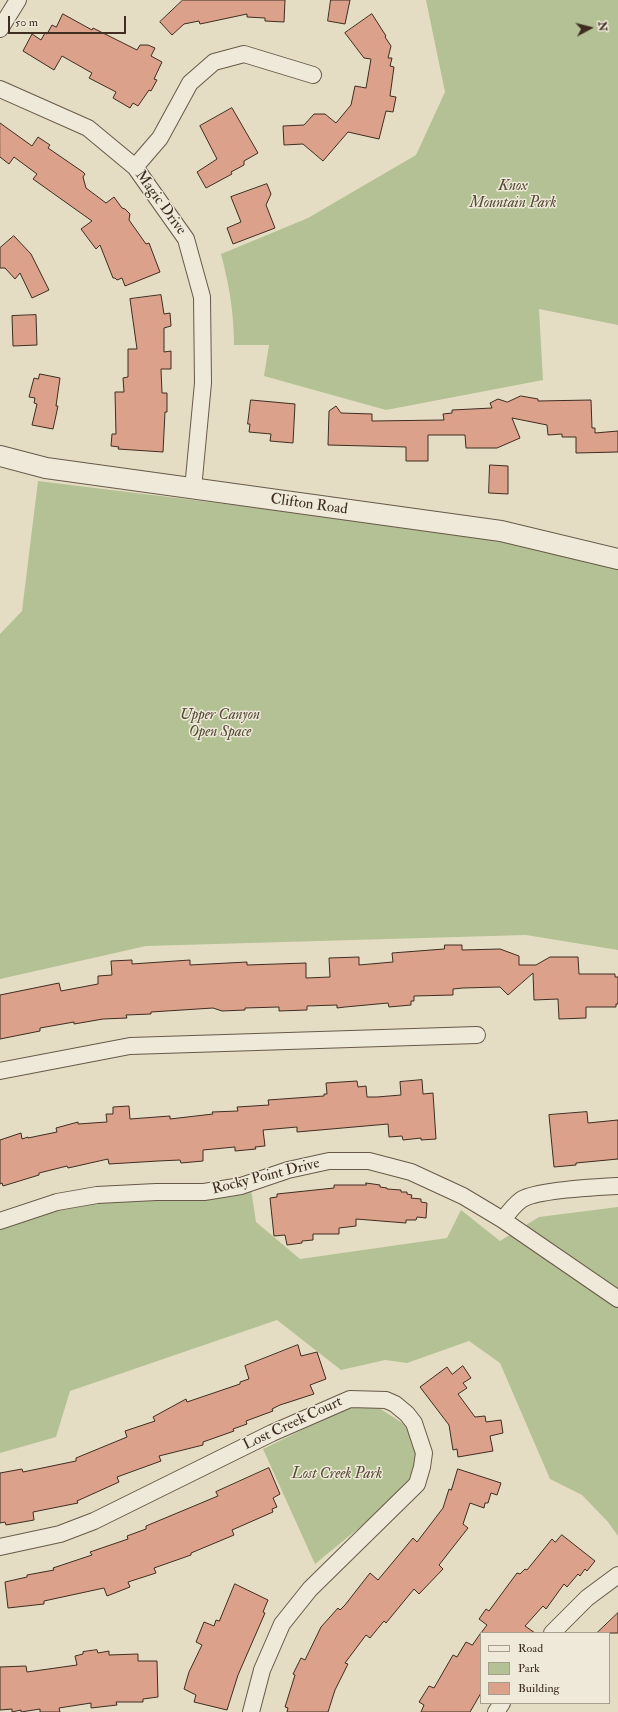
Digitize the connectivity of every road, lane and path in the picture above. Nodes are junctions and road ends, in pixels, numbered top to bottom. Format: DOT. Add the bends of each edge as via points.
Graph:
graph roads {
  1 [pos="18,0"];
  2 [pos="0,28"];
  3 [pos="313,75"];
  4 [pos="0,89"];
  5 [pos="135,168"];
  6 [pos="0,456"];
  7 [pos="193,489"];
  8 [pos="618,559"];
  9 [pos="477,1035"];
  10 [pos="0,1071"];
  11 [pos="618,1186"];
  12 [pos="503,1220"];
  13 [pos="0,1221"];
  14 [pos="618,1299"];
  15 [pos="0,1547"];
  16 [pos="618,1575"];
  17 [pos="553,1632"];
  18 [pos="251,1712"];
  1 -- 2 [label="street"];
  3 -- 5 [label="street" via="244,54 214,62 190,83 160,138"];
  4 -- 5 [label="street, Magic Drive" via="88,128"];
  5 -- 7 [label="street, Magic Drive" via="186,239 202,297 203,383"];
  6 -- 7 [label="street, Clifton Road" via="46,468"];
  7 -- 8 [label="street, Clifton Road" via="501,531"];
  9 -- 10 [label="street" via="130,1046"];
  11 -- 12 [label="street" via="537,1194 522,1199"];
  12 -- 13 [label="street, Rocky Point Drive" via="463,1196 411,1172 369,1161 329,1161 288,1170 242,1186 204,1192 97,1195 57,1202"];
  12 -- 14 [label="street, Rocky Point Drive"];
  15 -- 18 [label="street, Lost Creek Court" via="60,1534 94,1521 272,1432 338,1403 364,1398 386,1400 395,1404 414,1423 424,1453 416,1484 310,1589 282,1624 262,1670"];
  16 -- 17 [label="street" via="587,1598"];
}
